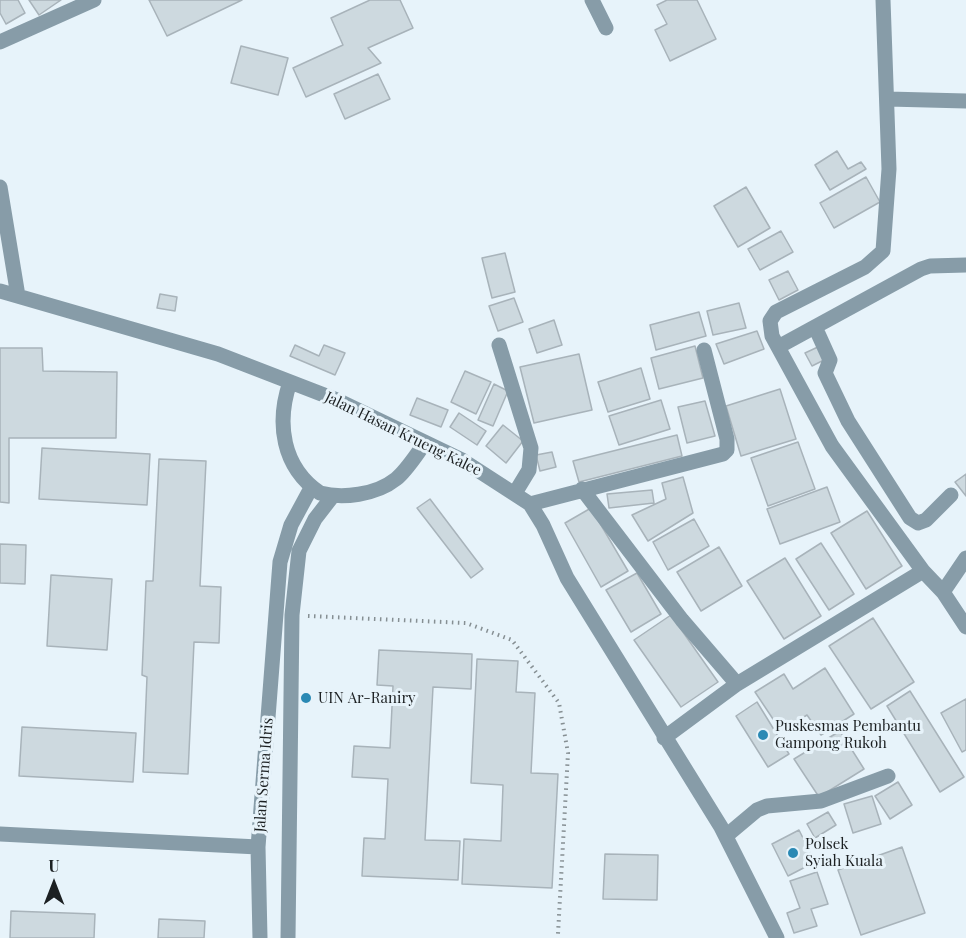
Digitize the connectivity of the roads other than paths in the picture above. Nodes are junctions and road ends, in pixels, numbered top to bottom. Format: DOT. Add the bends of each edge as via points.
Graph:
graph roads {
  1 [pos="94,0"];
  2 [pos="592,0"];
  3 [pos="883,0"];
  4 [pos="606,28"];
  5 [pos="0,42"];
  6 [pos="888,99"];
  7 [pos="966,101"];
  8 [pos="0,187"];
  9 [pos="966,265"];
  10 [pos="0,291"];
  11 [pos="18,296"];
  12 [pos="816,328"];
  13 [pos="499,345"];
  14 [pos="778,347"];
  15 [pos="704,350"];
  16 [pos="290,382"];
  17 [pos="425,443"];
  18 [pos="311,488"];
  19 [pos="582,489"];
  20 [pos="516,493"];
  21 [pos="951,495"];
  22 [pos="332,497"];
  23 [pos="530,504"];
  24 [pos="966,558"];
  25 [pos="922,571"];
  26 [pos="943,592"];
  27 [pos="966,627"];
  28 [pos="737,684"];
  29 [pos="664,738"];
  30 [pos="888,776"];
  31 [pos="0,834"];
  32 [pos="726,836"];
  33 [pos="258,847"];
  34 [pos="260,938"];
  35 [pos="288,938"];
  36 [pos="777,938"];
  1 -- 5 [label="street"];
  2 -- 4 [label="street"];
  3 -- 6 [label="street"];
  6 -- 7 [label="street"];
  6 -- 14 [label="street" via="889,169 883,251 865,267 776,312 770,326"];
  8 -- 11 [label="street"];
  9 -- 12 [label="street" via="921,269"];
  10 -- 11 [label="street, Jalan Hasan Krueng Kalee"];
  11 -- 16 [label="street, Jalan Hasan Krueng Kalee" via="218,354"];
  12 -- 14 [label="street"];
  12 -- 21 [label="street" via="830,360 825,373 848,421 910,518 918,523 926,520"];
  13 -- 20 [label="street" via="531,448 529,470"];
  14 -- 25 [label="street" via="832,446"];
  15 -- 19 [label="street" via="727,450"];
  16 -- 17 [label="street, Jalan Hasan Krueng Kalee"];
  16 -- 18 [label="street" via="283,435 287,452"];
  17 -- 20 [label="street, Jalan Hasan Krueng Kalee"];
  17 -- 22 [label="street" via="395,480 360,494"];
  18 -- 22 [label="street"];
  18 -- 33 [label="street, Jalan Serma Idris" via="291,525 280,562"];
  19 -- 23 [label="street"];
  19 -- 28 [label="street" via="682,620"];
  20 -- 23 [label="street, Jalan Hasan Krueng Kalee"];
  22 -- 35 [label="street" via="315,519 299,551 292,615"];
  23 -- 29 [label="street, Jalan Hasan Krueng Kalee" via="567,578"];
  24 -- 26 [label="street"];
  25 -- 26 [label="street"];
  25 -- 28 [label="street"];
  26 -- 27 [label="street"];
  28 -- 29 [label="street"];
  29 -- 32 [label="street, Jalan Hasan Krueng Kalee"];
  30 -- 32 [label="street" via="821,801 767,806"];
  31 -- 33 [label="street, Jalan Serma Idris"];
  32 -- 36 [label="street, Jalan Hasan Krueng Kalee"];
  33 -- 34 [label="street"];
}
